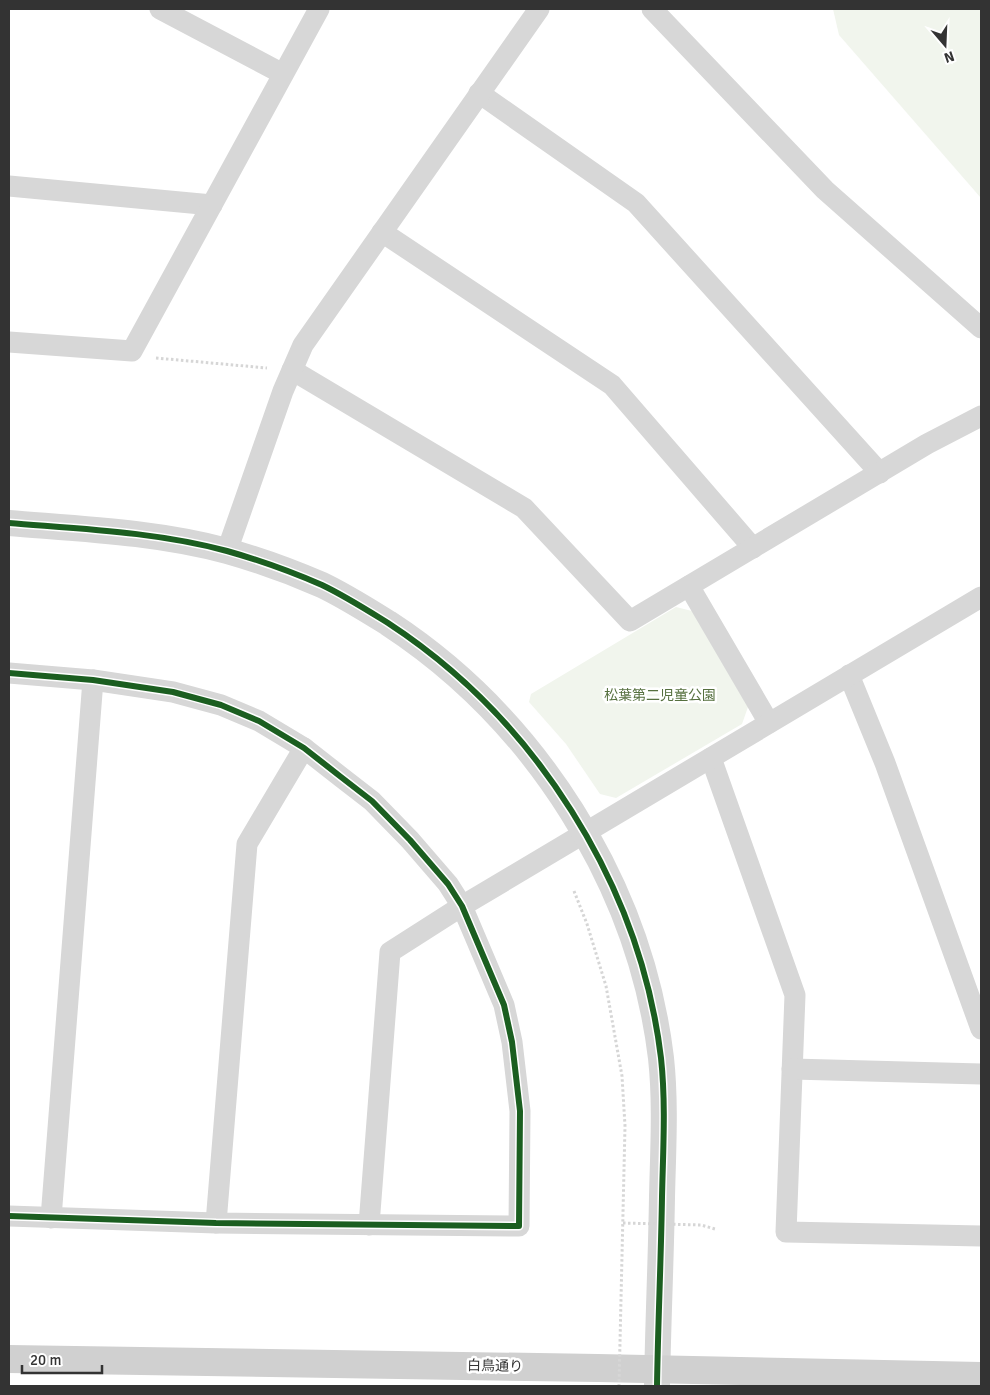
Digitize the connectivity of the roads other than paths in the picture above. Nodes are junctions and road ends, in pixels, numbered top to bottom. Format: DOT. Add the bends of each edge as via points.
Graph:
graph roads {
  1 [pos="160,9"];
  2 [pos="319,9"];
  3 [pos="538,9"];
  4 [pos="652,9"];
  5 [pos="283,74"];
  6 [pos="479,93"];
  7 [pos="9,186"];
  8 [pos="212,205"];
  9 [pos="382,232"];
  10 [pos="981,328"];
  11 [pos="9,342"];
  12 [pos="292,370"];
  13 [pos="981,416"];
  14 [pos="880,473"];
  15 [pos="9,523"];
  16 [pos="754,548"];
  17 [pos="227,551"];
  18 [pos="689,586"];
  19 [pos="981,598"];
  20 [pos="9,673"];
  21 [pos="849,675"];
  22 [pos="93,680"];
  23 [pos="769,723"];
  24 [pos="304,748"];
  25 [pos="711,758"];
  26 [pos="585,834"];
  27 [pos="462,906"];
  28 [pos="981,1029"];
  29 [pos="792,1069"];
  30 [pos="981,1074"];
  31 [pos="9,1216"];
  32 [pos="51,1218"];
  33 [pos="216,1223"];
  34 [pos="369,1224"];
  35 [pos="981,1236"];
  36 [pos="9,1359"];
  37 [pos="981,1376"];
  38 [pos="658,1378"];
  1 -- 5 [label="street"];
  2 -- 5 [label="street"];
  3 -- 6 [label="street"];
  4 -- 10 [label="street" via="824,190"];
  5 -- 8 [label="street"];
  6 -- 9 [label="street"];
  6 -- 14 [label="street" via="636,203"];
  7 -- 8 [label="street"];
  8 -- 11 [label="street" via="132,351"];
  9 -- 12 [label="street" via="303,345"];
  9 -- 16 [label="street" via="612,385"];
  12 -- 17 [label="street"];
  12 -- 18 [label="street" via="524,508 630,621"];
  13 -- 14 [label="street"];
  14 -- 16 [label="street"];
  15 -- 17 [label="street" via="167,538"];
  16 -- 18 [label="street"];
  17 -- 26 [label="street" via="323,586 363,607 440,660 494,711 523,744 554,784"];
  18 -- 23 [label="street"];
  19 -- 21 [label="street"];
  20 -- 22 [label="street"];
  21 -- 23 [label="street"];
  21 -- 28 [label="street" via="885,763"];
  22 -- 24 [label="street" via="173,692 221,705 259,721"];
  22 -- 32 [label="street"];
  23 -- 25 [label="street"];
  24 -- 27 [label="street" via="372,801 448,884"];
  24 -- 33 [label="street" via="247,844"];
  25 -- 26 [label="street"];
  25 -- 29 [label="street" via="795,995"];
  26 -- 27 [label="street"];
  26 -- 38 [label="street" via="618,898 638,953 661,1059 664,1148"];
  27 -- 34 [label="street" via="390,952"];
  27 -- 34 [label="street" via="504,1005 512,1042 520,1111 518,1226"];
  29 -- 30 [label="street"];
  29 -- 35 [label="street" via="786,1232"];
  31 -- 32 [label="street"];
  32 -- 33 [label="street"];
  33 -- 34 [label="street"];
  36 -- 38 [label="main road, 白鳥通り"];
  37 -- 38 [label="main road, 白鳥通り"];
}
